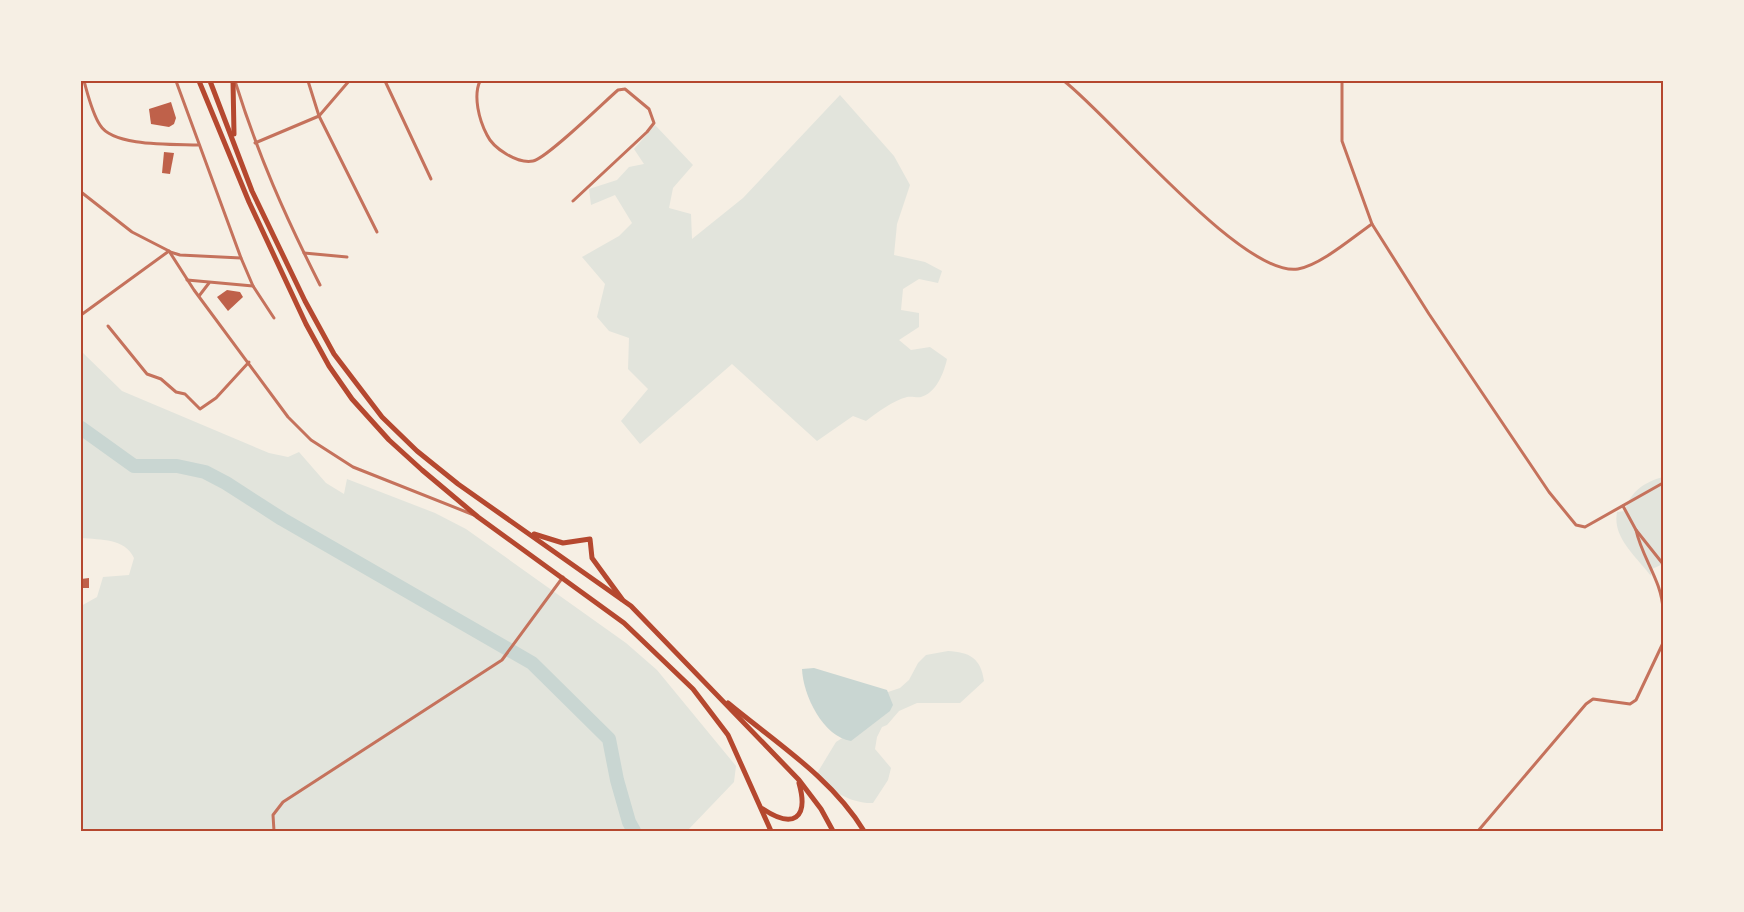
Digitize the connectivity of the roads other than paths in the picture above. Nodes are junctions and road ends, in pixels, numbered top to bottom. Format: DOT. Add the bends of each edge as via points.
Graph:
graph roads {
  1 [pos="84,81"];
  2 [pos="176,81"];
  3 [pos="199,81"];
  4 [pos="210,81"];
  5 [pos="234,81"];
  6 [pos="308,81"];
  7 [pos="349,81"];
  8 [pos="384,81"];
  9 [pos="480,81"];
  10 [pos="1064,81"];
  11 [pos="1342,81"];
  12 [pos="318,116"];
  13 [pos="234,138"];
  14 [pos="255,143"];
  15 [pos="198,146"];
  16 [pos="431,179"];
  17 [pos="81,192"];
  18 [pos="573,201"];
  19 [pos="1372,224"];
  20 [pos="376,232"];
  21 [pos="169,251"];
  22 [pos="303,252"];
  23 [pos="347,257"];
  24 [pos="241,258"];
  25 [pos="187,280"];
  26 [pos="210,282"];
  27 [pos="320,285"];
  28 [pos="254,286"];
  29 [pos="199,296"];
  30 [pos="81,315"];
  31 [pos="274,318"];
  32 [pos="108,326"];
  33 [pos="249,362"];
  34 [pos="1663,483"];
  35 [pos="1623,506"];
  36 [pos="478,517"];
  37 [pos="1635,530"];
  38 [pos="527,532"];
  39 [pos="1663,564"];
  40 [pos="563,577"];
  41 [pos="624,603"];
  42 [pos="1663,610"];
  43 [pos="1663,643"];
  44 [pos="712,691"];
  45 [pos="799,780"];
  46 [pos="761,808"];
  47 [pos="274,831"];
  48 [pos="771,831"];
  49 [pos="833,831"];
  50 [pos="864,831"];
  51 [pos="1478,831"];
  1 -- 15 [label="street" via="100,126 110,135 125,140"];
  2 -- 15 [label="street"];
  3 -- 36 [label="main road" via="249,202 329,366 389,440"];
  4 -- 13 [label="main road"];
  5 -- 13 [label="main road"];
  5 -- 14 [label="street"];
  6 -- 12 [label="street"];
  7 -- 12 [label="street"];
  8 -- 16 [label="street"];
  9 -- 18 [label="street" via="477,99 482,124 496,146 514,158 534,161 618,90 625,89 649,110 654,123"];
  10 -- 19 [label="street" via="1193,205 1253,256 1274,266 1299,269 1312,264"];
  11 -- 19 [label="street" via="1342,141"];
  12 -- 14 [label="street"];
  12 -- 20 [label="street"];
  13 -- 38 [label="main road" via="252,191 305,302 361,392 417,451"];
  14 -- 22 [label="street"];
  15 -- 24 [label="street"];
  17 -- 21 [label="street" via="132,232"];
  19 -- 35 [label="street" via="1549,492 1580,527 1589,526"];
  21 -- 24 [label="street"];
  21 -- 25 [label="street"];
  21 -- 30 [label="street"];
  22 -- 23 [label="street"];
  22 -- 27 [label="street"];
  24 -- 28 [label="street"];
  25 -- 26 [label="street"];
  25 -- 29 [label="street"];
  26 -- 28 [label="street"];
  26 -- 29 [label="street"];
  28 -- 31 [label="street"];
  29 -- 33 [label="street"];
  32 -- 33 [label="street" via="147,374 183,393 200,409 216,398"];
  33 -- 36 [label="street" via="288,417 326,451 353,466"];
  34 -- 35 [label="street"];
  35 -- 37 [label="street"];
  36 -- 40 [label="main road"];
  37 -- 39 [label="street"];
  37 -- 42 [label="street" via="1660,589"];
  38 -- 41 [label="main road"];
  38 -- 41 [label="main road" via="563,543 590,539 592,558"];
  40 -- 46 [label="main road" via="624,623 693,689 728,735"];
  40 -- 47 [label="street" via="502,660 283,801 273,815"];
  41 -- 44 [label="main road" via="653,627"];
  43 -- 51 [label="street" via="1636,700 1630,704 1593,699 1586,704"];
  44 -- 45 [label="main road"];
  44 -- 50 [label="main road" via="813,771"];
  45 -- 46 [label="main road" via="803,798 800,815 793,820 778,819"];
  45 -- 49 [label="main road"];
  46 -- 48 [label="main road"];
}
